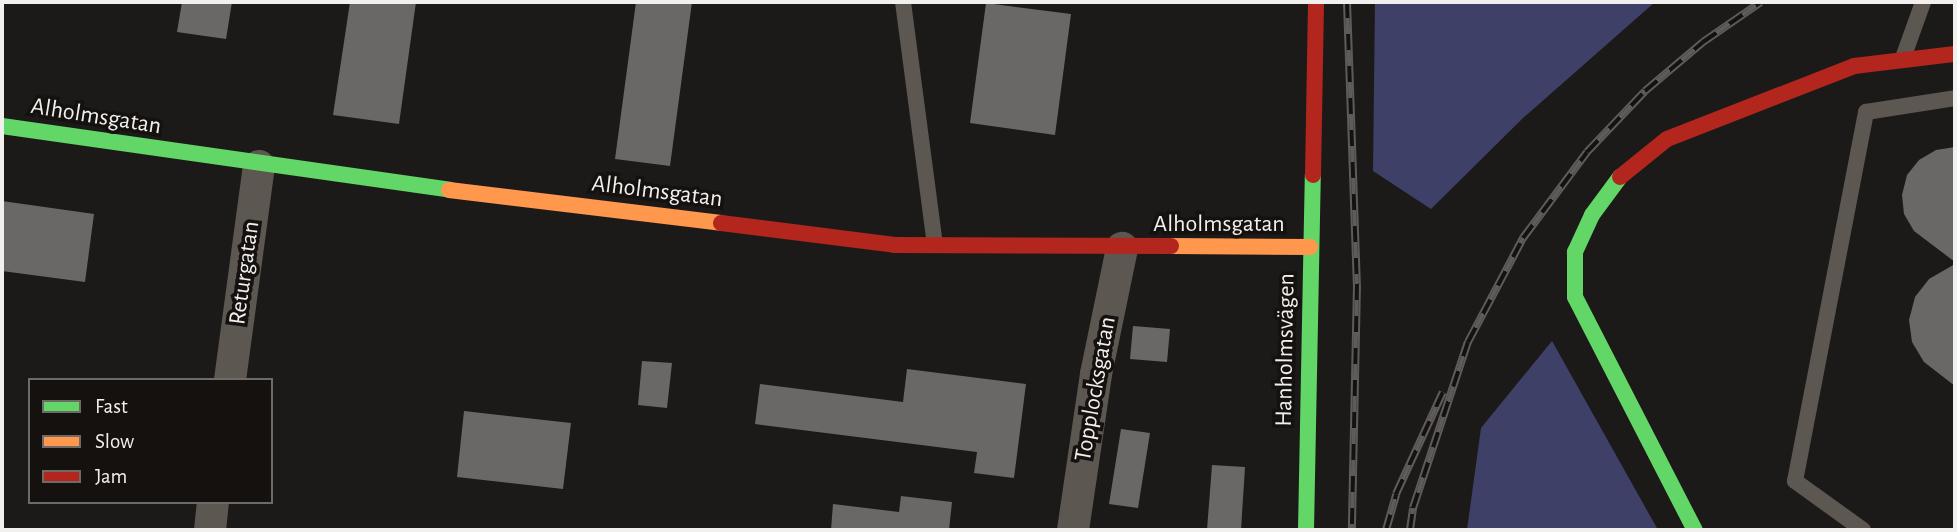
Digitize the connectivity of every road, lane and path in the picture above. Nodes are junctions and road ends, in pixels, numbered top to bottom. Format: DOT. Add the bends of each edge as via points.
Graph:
graph roads {
  1 [pos="903,2"];
  2 [pos="1315,2"];
  3 [pos="1923,2"];
  4 [pos="1955,54"];
  5 [pos="1902,60"];
  6 [pos="1955,98"];
  7 [pos="2,126"];
  8 [pos="260,166"];
  9 [pos="934,245"];
  10 [pos="1310,247"];
  11 [pos="1122,248"];
  12 [pos="230,378"];
  13 [pos="213,504"];
  14 [pos="209,530"];
  15 [pos="1073,530"];
  16 [pos="1306,530"];
  17 [pos="1695,530"];
  18 [pos="1863,530"];
  1 -- 9 [label="lane"];
  2 -- 10 [label="street, Hanholmsvägen"];
  3 -- 5 [label="lane"];
  4 -- 5 [label="street"];
  5 -- 17 [label="street" via="1854,66 1667,139 1622,174 1592,215 1575,252 1575,297 1584,321"];
  6 -- 18 [label="lane" via="1866,112 1795,481"];
  7 -- 8 [label="street, Alholmsgatan"];
  8 -- 9 [label="street, Alholmsgatan" via="894,245"];
  8 -- 12 [label="street, Returgatan"];
  9 -- 11 [label="street, Alholmsgatan"];
  10 -- 11 [label="street, Alholmsgatan"];
  10 -- 16 [label="street, Hanholmsvägen"];
  11 -- 15 [label="street, Topplocksgatan" via="1096,374"];
  13 -- 14 [label="street"];
}
